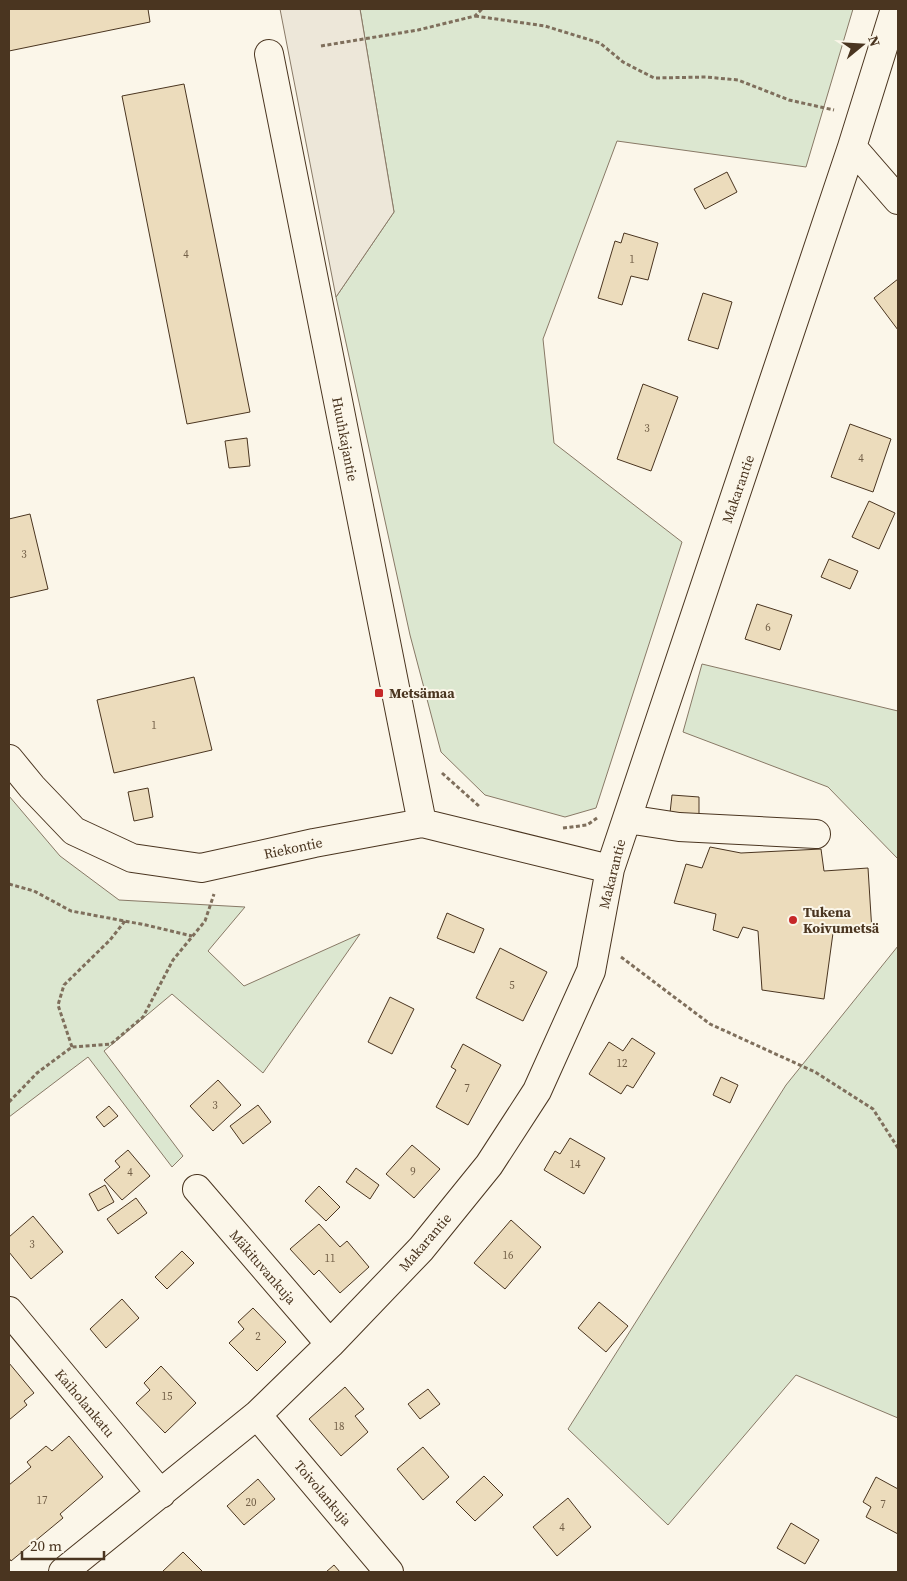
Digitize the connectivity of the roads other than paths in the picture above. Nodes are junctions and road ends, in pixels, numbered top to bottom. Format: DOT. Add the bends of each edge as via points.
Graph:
graph roads {
  1 [pos="895,9"];
  2 [pos="269,54"];
  3 [pos="852,147"];
  4 [pos="898,200"];
  5 [pos="9,759"];
  6 [pos="627,819"];
  7 [pos="422,823"];
  8 [pos="816,834"];
  9 [pos="610,869"];
  10 [pos="197,1189"];
  11 [pos="9,1312"];
  12 [pos="330,1344"];
  13 [pos="257,1415"];
  14 [pos="161,1494"];
  15 [pos="64,1572"];
  16 [pos="389,1572"];
  1 -- 3 [label="street, Makarantie"];
  2 -- 7 [label="street, Huuhkajantie"];
  3 -- 4 [label="street"];
  3 -- 6 [label="street, Makarantie"];
  5 -- 7 [label="street, Riekontie" via="74,831 132,858 201,868"];
  6 -- 8 [label="street" via="679,827"];
  6 -- 9 [label="street, Makarantie"];
  7 -- 9 [label="street, Riekontie"];
  9 -- 12 [label="street, Makarantie" via="591,971 536,1091 489,1165 421,1249"];
  10 -- 12 [label="street, Mäkituvankuja"];
  11 -- 14 [label="street, Kaiholankatu"];
  12 -- 13 [label="street, Makarantie"];
  13 -- 14 [label="street, Makarantie"];
  13 -- 16 [label="street, Toivolankuja"];
  14 -- 15 [label="street, Makarantie"];
}
